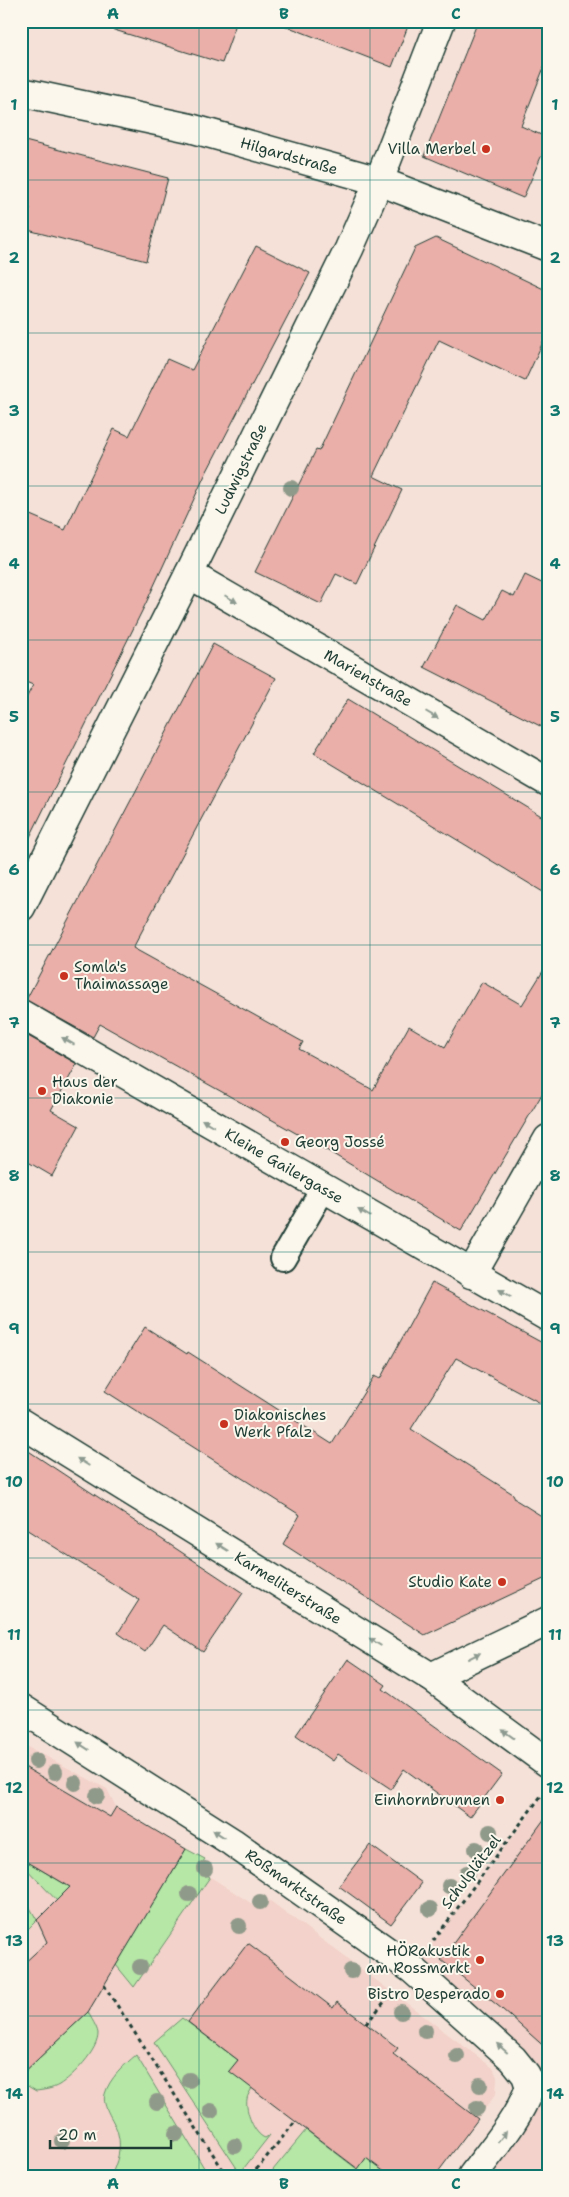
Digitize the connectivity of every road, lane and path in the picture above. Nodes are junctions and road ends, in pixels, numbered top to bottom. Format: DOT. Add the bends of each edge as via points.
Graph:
graph roads {
  1 [pos="441,21"];
  2 [pos="21,92"];
  3 [pos="378,181"];
  4 [pos="548,247"];
  5 [pos="189,574"];
  6 [pos="548,782"];
  7 [pos="21,907"];
  8 [pos="21,1014"];
  9 [pos="548,1139"];
  10 [pos="323,1189"];
  11 [pos="283,1258"];
  12 [pos="471,1274"];
  13 [pos="548,1317"];
  14 [pos="21,1423"];
  15 [pos="548,1620"];
  16 [pos="430,1677"];
  17 [pos="21,1708"];
  18 [pos="548,1763"];
  19 [pos="543,1794"];
  20 [pos="412,1969"];
  21 [pos="104,1985"];
  22 [pos="394,1991"];
  23 [pos="366,2024"];
  24 [pos="539,2088"];
  25 [pos="295,2122"];
  26 [pos="227,2176"];
  27 [pos="251,2176"];
  28 [pos="472,2176"];
  1 -- 3 [label="street, Ludwigstraße"];
  2 -- 3 [label="street, Hilgardstraße" via="190,128"];
  3 -- 4 [label="street, Hilgardstraße"];
  3 -- 5 [label="street, Ludwigstraße" via="308,333"];
  5 -- 6 [label="street, Marienstraße, one-way"];
  5 -- 7 [label="street, Ludwigstraße"];
  10 -- 8 [label="street, Kleine Gailergasse, one-way"];
  9 -- 12 [label="street"];
  10 -- 11 [label="lane"];
  12 -- 10 [label="street, Kleine Gailergasse, one-way"];
  13 -- 12 [label="street, Kleine Gailergasse, one-way"];
  16 -- 14 [label="street, Karmeliterstraße, one-way"];
  16 -- 15 [label="street, one-way"];
  18 -- 16 [label="street, Karmeliterstraße, one-way"];
  20 -- 17 [label="street, Roßmarktstraße, one-way" via="232,1842"];
  19 -- 20 [label="path, Schulplätzel"];
  24 -- 20 [label="street, Roßmarktstraße, one-way" via="514,2058"];
  21 -- 26 [label="path"];
  22 -- 23 [label="path"];
  28 -- 24 [label="street, one-way"];
  25 -- 27 [label="path"];
}
